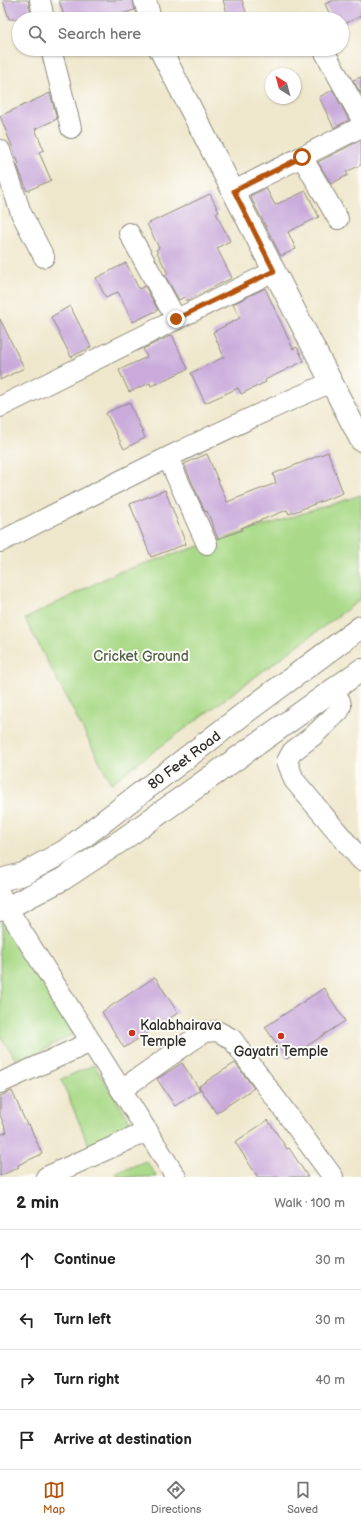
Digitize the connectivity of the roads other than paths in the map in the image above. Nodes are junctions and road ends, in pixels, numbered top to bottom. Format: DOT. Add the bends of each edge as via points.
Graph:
graph roads {
  1 [pos="40,0"];
  2 [pos="145,0"];
  3 [pos="43,12"];
  4 [pos="148,12"];
  5 [pos="54,56"];
  6 [pos="164,56"];
  7 [pos="327,56"];
  8 [pos="361,118"];
  9 [pos="361,127"];
  10 [pos="71,128"];
  11 [pos="0,150"];
  12 [pos="302,157"];
  13 [pos="234,191"];
  14 [pos="338,219"];
  15 [pos="129,233"];
  16 [pos="44,257"];
  17 [pos="274,271"];
  18 [pos="176,319"];
  19 [pos="332,382"];
  20 [pos="0,407"];
  21 [pos="358,428"];
  22 [pos="168,458"];
  23 [pos="0,542"];
  24 [pos="208,544"];
  25 [pos="361,627"];
  26 [pos="361,670"];
  27 [pos="331,690"];
  28 [pos="361,860"];
  29 [pos="0,880"];
  30 [pos="2,904"];
  31 [pos="91,1042"];
  32 [pos="0,1083"];
  33 [pos="121,1090"];
  34 [pos="148,1131"];
  35 [pos="46,1177"];
  36 [pos="176,1177"];
  37 [pos="333,1177"];
  1 -- 3 [label="street"];
  2 -- 4 [label="main road"];
  5 -- 10 [label="street"];
  6 -- 13 [label="main road"];
  7 -- 8 [label="street"];
  9 -- 12 [label="street"];
  11 -- 16 [label="street" via="21,213"];
  12 -- 13 [label="street"];
  12 -- 14 [label="street"];
  13 -- 17 [label="main road"];
  15 -- 18 [label="street"];
  17 -- 18 [label="street"];
  17 -- 19 [label="main road"];
  18 -- 20 [label="street"];
  19 -- 21 [label="main road"];
  19 -- 22 [label="street" via="266,410"];
  22 -- 23 [label="street"];
  22 -- 24 [label="street"];
  25 -- 29 [label="main road, 80 Feet Road" via="65,851 23,874"];
  26 -- 27 [label="main road, 80 Feet Road"];
  27 -- 28 [label="street" via="340,701 339,711 292,752 287,761 294,780"];
  27 -- 30 [label="main road, 80 Feet Road" via="125,838 63,879"];
  30 -- 31 [label="street"];
  31 -- 32 [label="street"];
  31 -- 33 [label="street"];
  33 -- 34 [label="street"];
  33 -- 37 [label="street" via="204,1032 217,1031 232,1039"];
  34 -- 35 [label="street"];
  34 -- 36 [label="street"];
}
